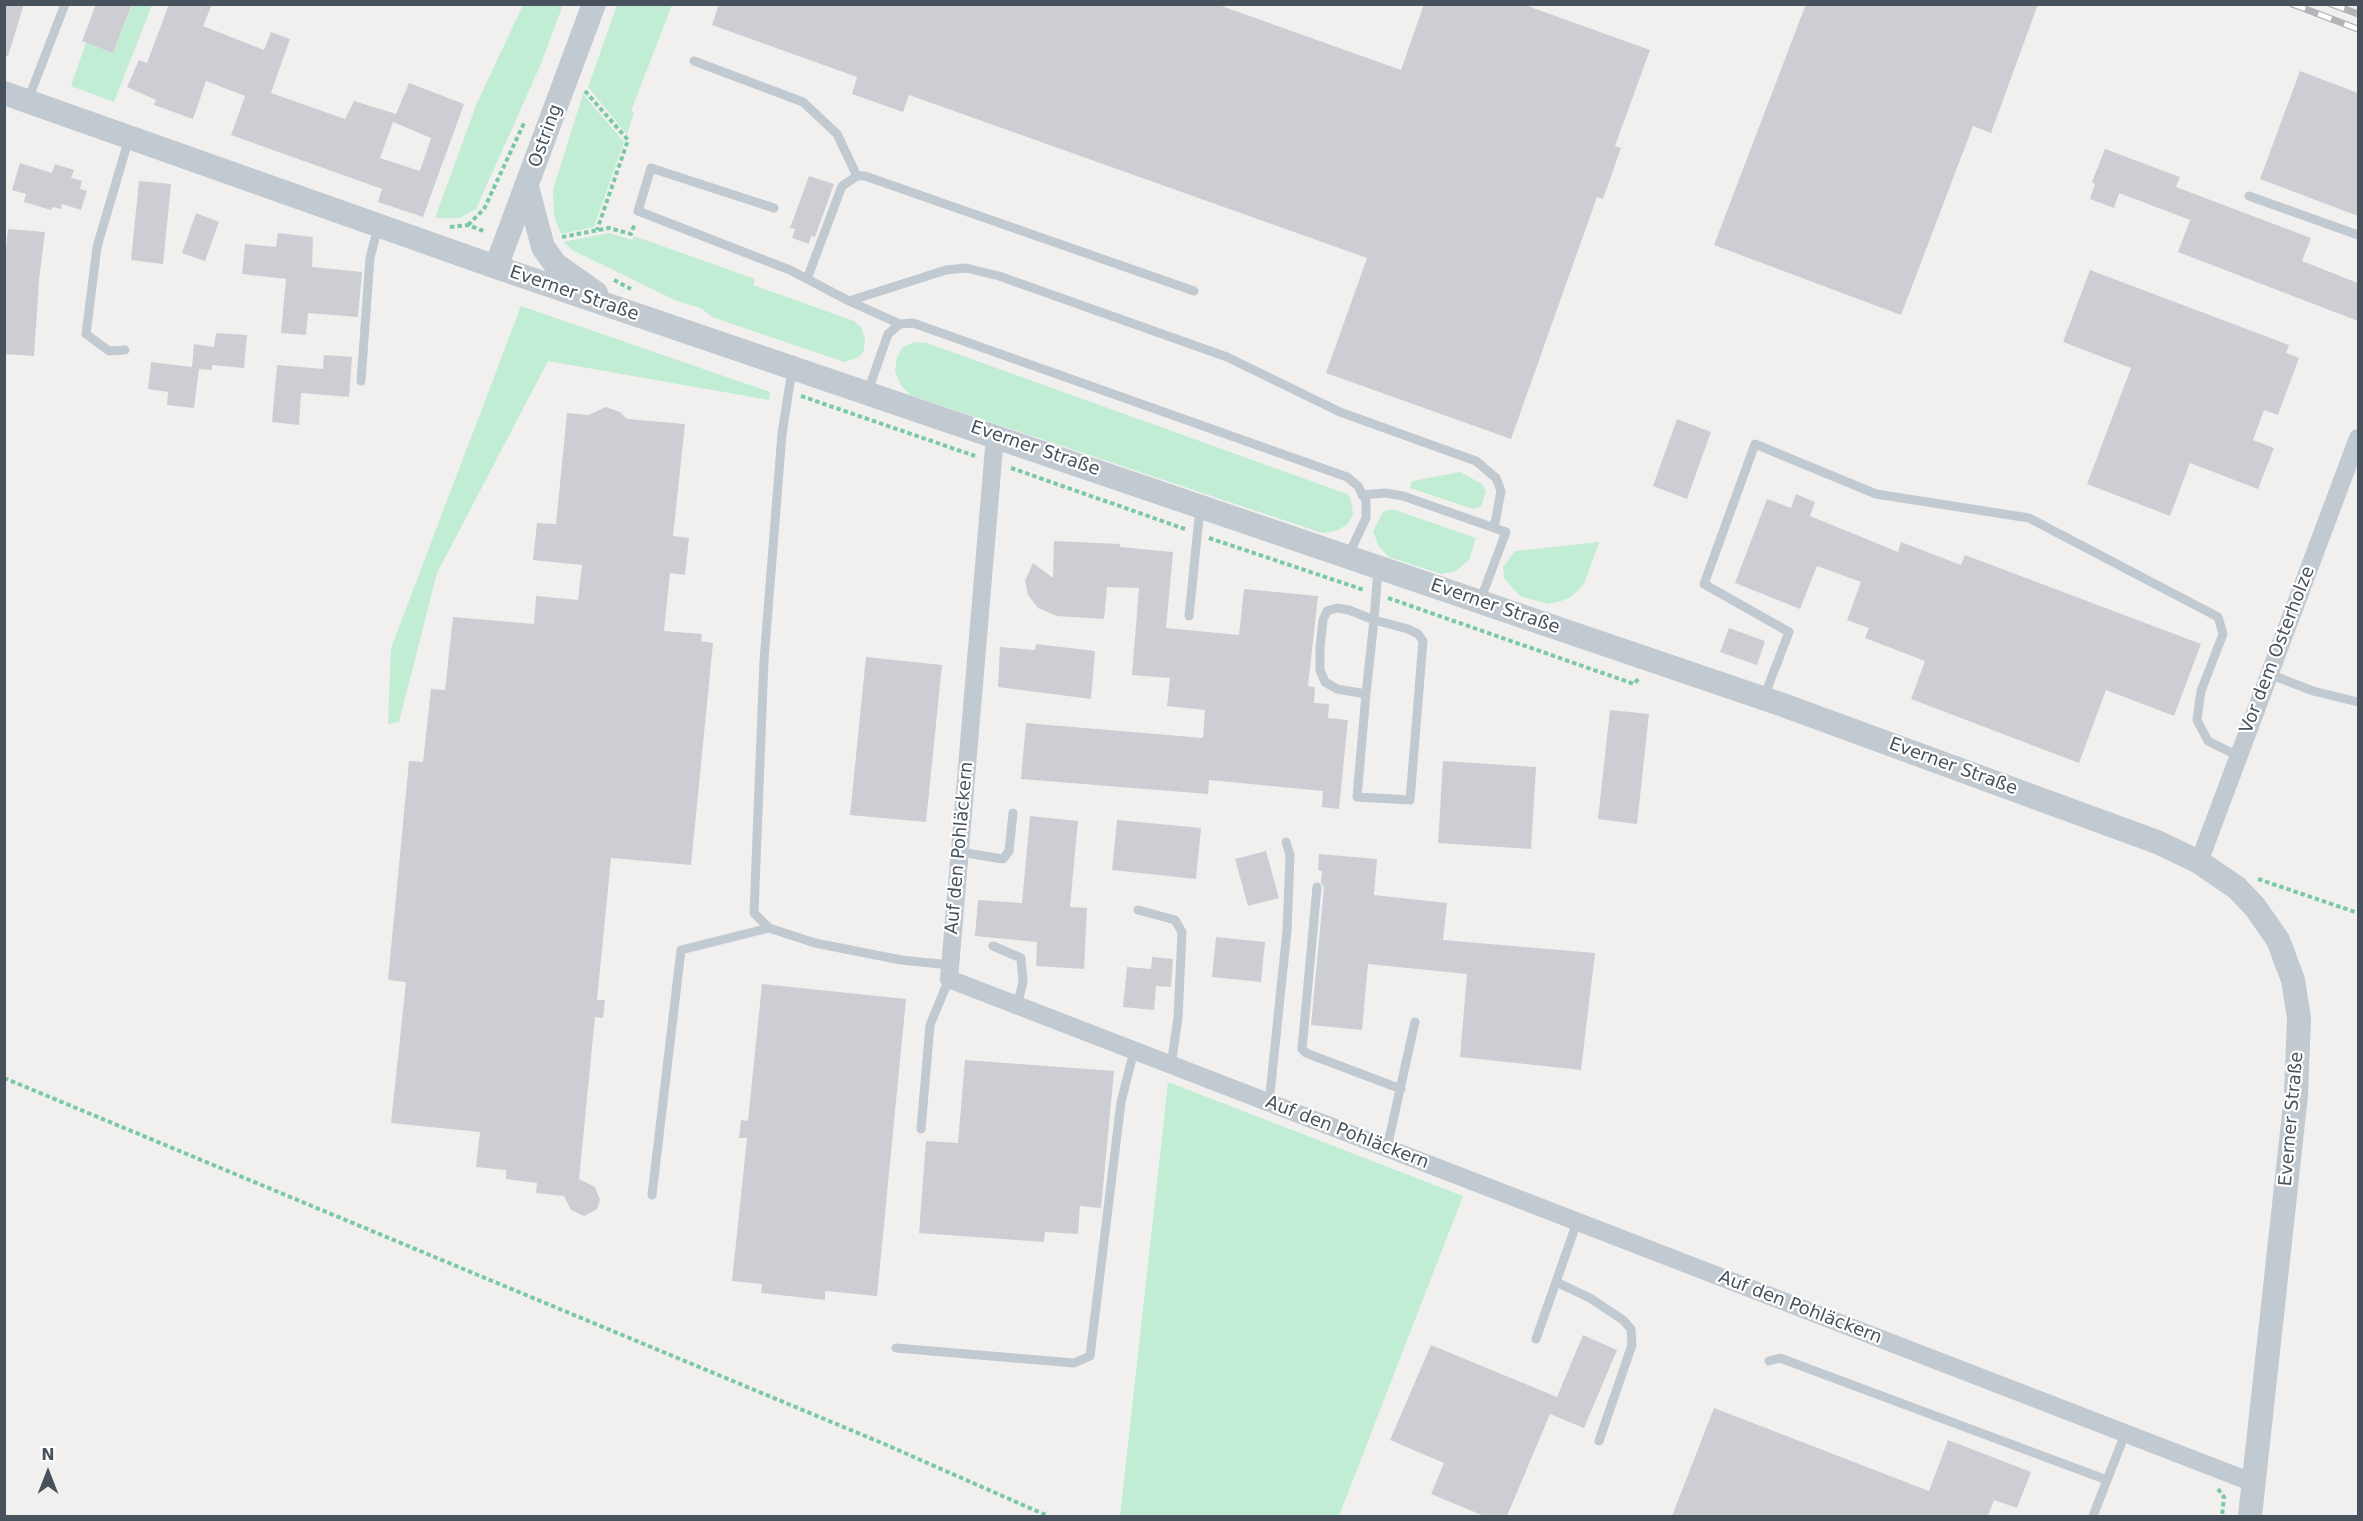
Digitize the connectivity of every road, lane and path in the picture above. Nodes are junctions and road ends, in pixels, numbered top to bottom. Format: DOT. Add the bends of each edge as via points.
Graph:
graph roads {
  1 [pos="65,4"];
  2 [pos="594,4"];
  3 [pos="694,61"];
  4 [pos="581,87"];
  5 [pos="4,93"];
  6 [pos="28,101"];
  7 [pos="529,113"];
  8 [pos="129,135"];
  9 [pos="857,176"];
  10 [pos="527,187"];
  11 [pos="2248,196"];
  12 [pos="774,208"];
  13 [pos="638,211"];
  14 [pos="468,225"];
  15 [pos="378,226"];
  16 [pos="597,230"];
  17 [pos="2358,235"];
  18 [pos="561,246"];
  19 [pos="496,267"];
  20 [pos="610,278"];
  21 [pos="807,279"];
  22 [pos="1194,291"];
  23 [pos="639,292"];
  24 [pos="849,302"];
  25 [pos="618,309"];
  26 [pos="900,324"];
  27 [pos="125,350"];
  28 [pos="793,368"];
  29 [pos="361,381"];
  30 [pos="789,392"];
  31 [pos="868,392"];
  32 [pos="995,435"];
  33 [pos="2358,438"];
  34 [pos="993,462"];
  35 [pos="1362,495"];
  36 [pos="1200,506"];
  37 [pos="1494,528"];
  38 [pos="1196,533"];
  39 [pos="1348,556"];
  40 [pos="1379,567"];
  41 [pos="1376,594"];
  42 [pos="1480,602"];
  43 [pos="1189,616"];
  44 [pos="1374,620"];
  45 [pos="1655,662"];
  46 [pos="2269,674"];
  47 [pos="1366,694"];
  48 [pos="1763,699"];
  49 [pos="2358,702"];
  50 [pos="2238,756"];
  51 [pos="1013,813"];
  52 [pos="1286,842"];
  53 [pos="960,852"];
  54 [pos="2199,862"];
  55 [pos="1317,887"];
  56 [pos="2237,888"];
  57 [pos="1138,910"];
  58 [pos="2358,913"];
  59 [pos="769,928"];
  60 [pos="993,946"];
  61 [pos="950,972"];
  62 [pos="1017,1006"];
  63 [pos="1415,1022"];
  64 [pos="1134,1051"];
  65 [pos="1172,1065"];
  66 [pos="4,1078"];
  67 [pos="1401,1089"];
  68 [pos="1269,1103"];
  69 [pos="921,1129"];
  70 [pos="1387,1148"];
  71 [pos="652,1195"];
  72 [pos="1577,1222"];
  73 [pos="1556,1282"];
  74 [pos="1536,1339"];
  75 [pos="896,1348"];
  76 [pos="1768,1361"];
  77 [pos="2126,1434"];
  78 [pos="1599,1441"];
  79 [pos="2107,1480"];
  80 [pos="2254,1483"];
  81 [pos="1048,1516"];
  82 [pos="2093,1516"];
  83 [pos="2250,1516"];
  1 -- 6 [label="lane"];
  2 -- 10 [label="street, Ostring"];
  3 -- 9 [label="lane" via="803,102 837,134"];
  4 -- 16 [label="path" via="628,140"];
  5 -- 6 [label="street, Everner Straße"];
  6 -- 8 [label="street, Everner Straße"];
  7 -- 14 [label="path" via="484,209"];
  8 -- 15 [label="street, Everner Straße"];
  8 -- 27 [label="lane" via="97,247 86,334 109,351"];
  9 -- 21 [label="lane" via="842,186"];
  9 -- 22 [label="lane"];
  10 -- 19 [label="street, Ostring"];
  10 -- 25 [label="street" via="543,247 555,264"];
  11 -- 17 [label="lane"];
  12 -- 13 [label="lane" via="651,168"];
  13 -- 16 [label="path" via="631,234 609,228"];
  13 -- 21 [label="lane" via="764,258"];
  15 -- 19 [label="street, Everner Straße"];
  15 -- 29 [label="lane" via="370,258"];
  16 -- 18 [label="path" via="556,239"];
  19 -- 25 [label="street, Everner Straße"];
  20 -- 23 [label="path"];
  21 -- 24 [label="lane"];
  24 -- 26 [label="lane"];
  24 -- 37 [label="lane" via="946,270 966,268 999,276 1227,357 1340,412 1476,461 1496,478 1501,491"];
  25 -- 28 [label="street, Everner Straße"];
  26 -- 31 [label="lane" via="888,334"];
  26 -- 35 [label="lane" via="913,323 1347,477"];
  28 -- 30 [label="lane"];
  28 -- 31 [label="street, Everner Straße"];
  30 -- 34 [label="path"];
  30 -- 59 [label="lane" via="782,434 764,660 754,913"];
  31 -- 32 [label="street, Everner Straße"];
  32 -- 34 [label="street, Auf den Pohläckern"];
  32 -- 36 [label="street, Everner Straße"];
  33 -- 46 [label="street, Vor dem Osterholze"];
  34 -- 38 [label="path"];
  34 -- 53 [label="street, Auf den Pohläckern"];
  35 -- 37 [label="lane" via="1403,496"];
  35 -- 39 [label="lane" via="1366,518"];
  36 -- 38 [label="lane"];
  36 -- 39 [label="street, Everner Straße"];
  37 -- 42 [label="lane" via="1506,532"];
  38 -- 41 [label="path"];
  38 -- 43 [label="lane"];
  39 -- 40 [label="street, Everner Straße"];
  40 -- 41 [label="lane"];
  40 -- 42 [label="street, Everner Straße"];
  41 -- 44 [label="lane"];
  41 -- 45 [label="path" via="1634,684"];
  42 -- 45 [label="street, Everner Straße"];
  44 -- 47 [label="lane"];
  44 -- 47 [label="lane" via="1337,608 1327,611 1323,620 1320,670 1325,682 1337,689"];
  44 -- 47 [label="lane" via="1418,634 1424,649 1410,800 1357,797"];
  45 -- 48 [label="street, Everner Straße"];
  46 -- 49 [label="lane" via="2313,691"];
  46 -- 50 [label="street, Vor dem Osterholze"];
  48 -- 50 [label="lane" via="1790,632 1704,584 1755,444 1876,494 2029,518 2218,617 2223,634 2202,691 2197,720 2208,741"];
  48 -- 54 [label="street, Everner Straße" via="2157,842"];
  50 -- 54 [label="street, Vor dem Osterholze"];
  51 -- 53 [label="lane" via="1009,851 1003,859"];
  52 -- 68 [label="lane" via="1290,855 1287,932"];
  53 -- 61 [label="street, Auf den Pohläckern"];
  54 -- 56 [label="street, Everner Straße"];
  55 -- 67 [label="lane" via="1302,1049"];
  56 -- 58 [label="path" via="2244,880 2254,879"];
  56 -- 80 [label="street, Everner Straße" via="2278,940 2293,980 2299,1018 2296,1095"];
  57 -- 65 [label="lane" via="1175,920 1182,932"];
  59 -- 61 [label="lane" via="815,943"];
  59 -- 71 [label="lane" via="681,950"];
  60 -- 62 [label="lane" via="1021,958 1023,982"];
  61 -- 62 [label="street, Auf den Pohläckern"];
  61 -- 69 [label="lane" via="930,1025"];
  62 -- 64 [label="street, Auf den Pohläckern"];
  63 -- 67 [label="lane"];
  64 -- 65 [label="street, Auf den Pohläckern"];
  64 -- 75 [label="lane" via="1121,1102 1090,1356 1074,1363"];
  65 -- 68 [label="street, Auf den Pohläckern"];
  66 -- 81 [label="path" via="871,1438"];
  67 -- 70 [label="lane"];
  68 -- 70 [label="street, Auf den Pohläckern"];
  70 -- 72 [label="street, Auf den Pohläckern"];
  72 -- 73 [label="lane"];
  72 -- 77 [label="street, Auf den Pohläckern"];
  73 -- 74 [label="lane"];
  73 -- 78 [label="lane" via="1590,1298 1631,1329 1632,1345"];
  76 -- 79 [label="lane" via="1780,1358"];
  77 -- 79 [label="lane"];
  77 -- 80 [label="street, Auf den Pohläckern"];
  79 -- 82 [label="lane"];
  80 -- 83 [label="street, Everner Straße"];
}
